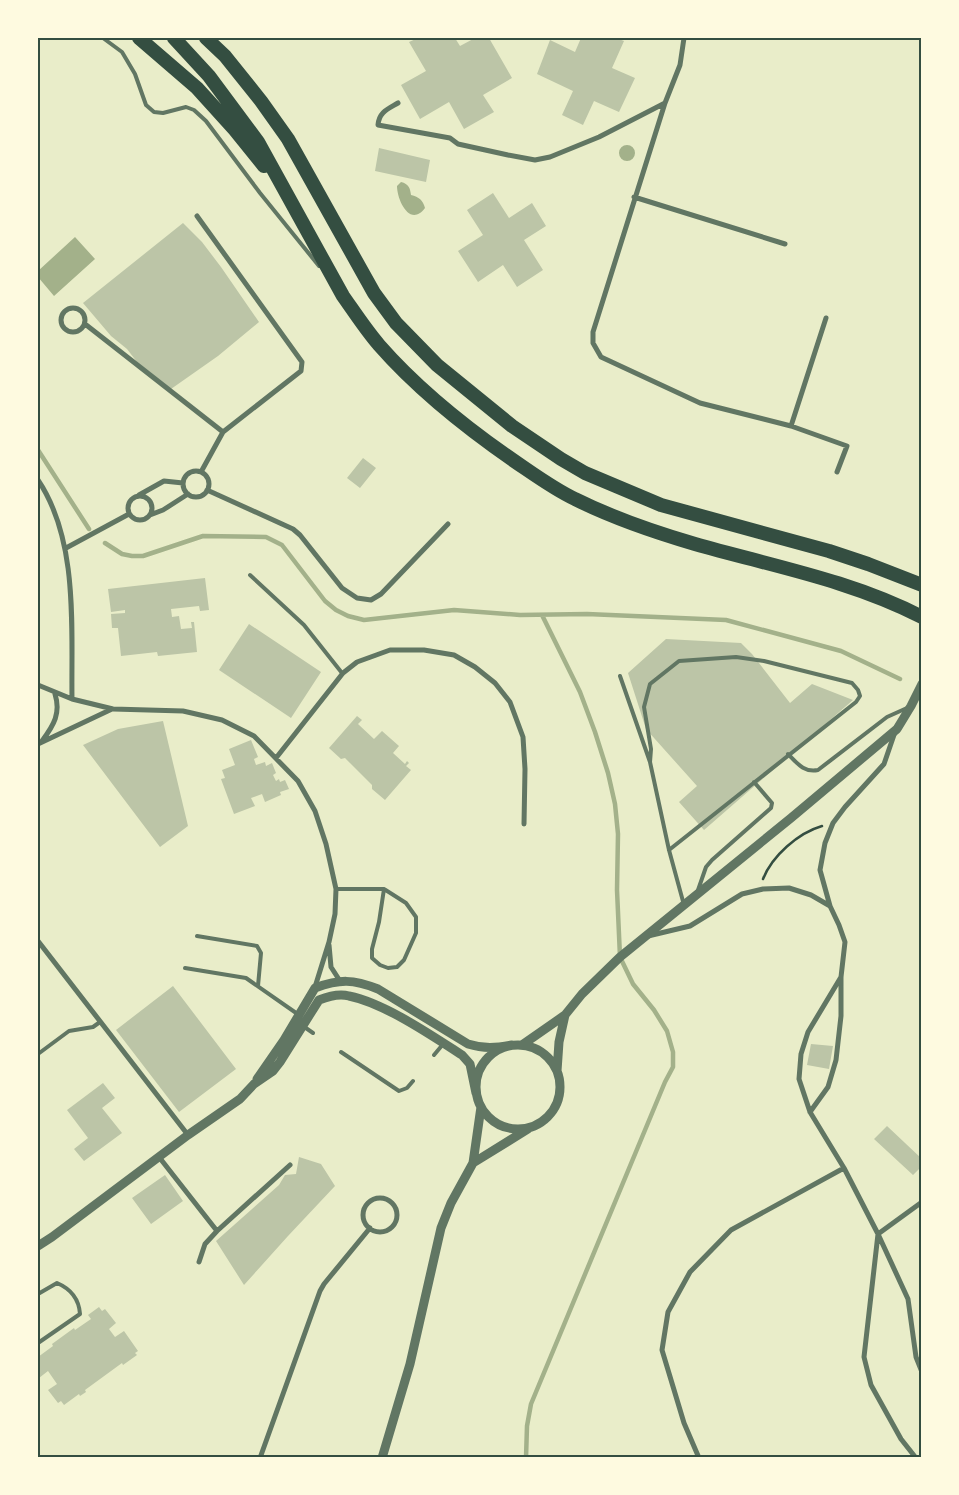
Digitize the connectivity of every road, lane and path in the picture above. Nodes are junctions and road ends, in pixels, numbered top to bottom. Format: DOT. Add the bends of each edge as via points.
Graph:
graph roads {
  1 [pos="103,38"];
  2 [pos="139,38"];
  3 [pos="174,38"];
  4 [pos="206,38"];
  5 [pos="684,38"];
  6 [pos="398,103"];
  7 [pos="665,103"];
  8 [pos="634,197"];
  9 [pos="290,199"];
  10 [pos="198,216"];
  11 [pos="785,244"];
  12 [pos="343,296"];
  13 [pos="826,318"];
  14 [pos="85,324"];
  15 [pos="791,426"];
  16 [pos="223,432"];
  17 [pos="201,472"];
  18 [pos="837,472"];
  19 [pos="38,480"];
  20 [pos="183,483"];
  21 [pos="207,490"];
  22 [pos="188,494"];
  23 [pos="138,496"];
  24 [pos="129,514"];
  25 [pos="150,515"];
  26 [pos="448,524"];
  27 [pos="66,548"];
  28 [pos="250,575"];
  29 [pos="922,585"];
  30 [pos="922,617"];
  31 [pos="342,673"];
  32 [pos="620,676"];
  33 [pos="922,684"];
  34 [pos="38,686"];
  35 [pos="55,694"];
  36 [pos="72,699"];
  37 [pos="911,706"];
  38 [pos="113,709"];
  39 [pos="897,729"];
  40 [pos="40,742"];
  41 [pos="788,754"];
  42 [pos="276,758"];
  43 [pos="650,762"];
  44 [pos="754,782"];
  45 [pos="833,823"];
  46 [pos="524,824"];
  47 [pos="669,850"];
  48 [pos="336,889"];
  49 [pos="384,889"];
  50 [pos="763,889"];
  51 [pos="697,893"];
  52 [pos="684,905"];
  53 [pos="830,906"];
  54 [pos="198,936"];
  55 [pos="648,936"];
  56 [pos="38,941"];
  57 [pos="329,942"];
  58 [pos="185,968"];
  59 [pos="841,977"];
  60 [pos="340,980"];
  61 [pos="258,986"];
  62 [pos="315,988"];
  63 [pos="299,1015"];
  64 [pos="565,1015"];
  65 [pos="100,1022"];
  66 [pos="303,1026"];
  67 [pos="313,1033"];
  68 [pos="444,1043"];
  69 [pos="512,1045"];
  70 [pos="522,1045"];
  71 [pos="341,1052"];
  72 [pos="38,1054"];
  73 [pos="434,1055"];
  74 [pos="556,1071"];
  75 [pos="414,1082"];
  76 [pos="254,1084"];
  77 [pos="476,1093"];
  78 [pos="481,1106"];
  79 [pos="810,1112"];
  80 [pos="532,1126"];
  81 [pos="188,1135"];
  82 [pos="159,1157"];
  83 [pos="472,1163"];
  84 [pos="290,1165"];
  85 [pos="844,1168"];
  86 [pos="922,1202"];
  87 [pos="370,1228"];
  88 [pos="217,1231"];
  89 [pos="878,1234"];
  90 [pos="38,1246"];
  91 [pos="199,1262"];
  92 [pos="38,1294"];
  93 [pos="38,1343"];
  94 [pos="922,1372"];
  95 [pos="260,1458"];
  96 [pos="382,1458"];
  97 [pos="699,1458"];
  98 [pos="916,1458"];
  1 -- 12 [label="lane" via="122,52 135,74 146,105 154,112 186,107 206,121"];
  2 -- 9 [label="highway" via="197,88"];
  3 -- 9 [label="highway" via="209,76 258,142"];
  4 -- 29 [label="highway" via="225,56 288,139 374,293 396,323 438,365 512,426 585,473 661,505 829,552"];
  5 -- 7 [label="street" via="680,65"];
  6 -- 7 [label="street" via="383,112 378,125 450,138 458,144 535,160 599,137"];
  7 -- 8 [label="street"];
  8 -- 11 [label="street"];
  8 -- 15 [label="street" via="592,332 593,343 601,357 700,403"];
  9 -- 12 [label="highway"];
  10 -- 16 [label="street" via="302,362 301,371"];
  12 -- 30 [label="highway" via="379,345 447,410 507,457 573,498 695,544 833,581"];
  13 -- 15 [label="street"];
  14 -- 14 [label="street" via="85,317 79,309 69,308 62,315 62,325 69,332 79,331"];
  14 -- 16 [label="street"];
  15 -- 18 [label="street" via="847,446"];
  16 -- 17 [label="street"];
  17 -- 20 [label="street" via="189,473"];
  17 -- 21 [label="street" via="208,479"];
  19 -- 27 [label="street" via="54,512"];
  20 -- 22 [label="street"];
  20 -- 23 [label="street" via="164,481"];
  21 -- 22 [label="street" via="200,496"];
  21 -- 26 [label="street" via="294,529 342,588 357,598 371,600 381,594"];
  22 -- 25 [label="street"];
  23 -- 24 [label="street" via="128,503"];
  23 -- 25 [label="street" via="146,497 151,503"];
  24 -- 25 [label="street" via="139,520"];
  24 -- 27 [label="street"];
  27 -- 36 [label="street"];
  28 -- 31 [label="lane" via="304,625"];
  31 -- 42 [label="street"];
  31 -- 46 [label="street" via="358,662 390,650 424,650 454,655 495,683 510,702 523,737"];
  32 -- 43 [label="lane"];
  33 -- 37 [label="street"];
  34 -- 35 [label="street"];
  35 -- 36 [label="street"];
  35 -- 40 [label="street" via="58,702 56,720"];
  36 -- 38 [label="street"];
  37 -- 39 [label="street"];
  37 -- 41 [label="lane" via="887,717 818,770 807,770"];
  38 -- 40 [label="street"];
  38 -- 42 [label="street" via="183,711 222,720 254,736"];
  39 -- 45 [label="street" via="884,764"];
  39 -- 51 [label="street"];
  41 -- 43 [label="lane" via="856,702 860,696 858,690 852,683 736,657 679,661 650,684 644,707"];
  41 -- 44 [label="lane"];
  42 -- 48 [label="street" via="298,781 315,811"];
  43 -- 47 [label="lane"];
  44 -- 47 [label="lane"];
  44 -- 51 [label="lane" via="772,803 771,808 712,860 706,867"];
  45 -- 50 [label="path" via="815,828 784,847 767,869"];
  45 -- 53 [label="street" via="820,870"];
  47 -- 52 [label="lane"];
  48 -- 49 [label="lane"];
  48 -- 57 [label="street"];
  49 -- 49 [label="lane" via="406,903 416,917 416,933 404,960 397,967 388,968 372,958"];
  50 -- 53 [label="street" via="789,888"];
  50 -- 55 [label="street" via="742,894 690,926"];
  51 -- 52 [label="street"];
  52 -- 55 [label="street"];
  53 -- 59 [label="street" via="845,942"];
  54 -- 61 [label="lane" via="257,946 261,953"];
  55 -- 64 [label="street" via="600,975"];
  56 -- 65 [label="street"];
  57 -- 60 [label="street" via="331,967"];
  57 -- 62 [label="street"];
  58 -- 61 [label="lane" via="246,978"];
  59 -- 79 [label="street" via="836,1060 828,1087"];
  59 -- 79 [label="street" via="808,1032 801,1054 799,1079"];
  60 -- 62 [label="street"];
  60 -- 69 [label="street" via="364,983 378,989 478,1048"];
  61 -- 63 [label="lane"];
  62 -- 63 [label="street"];
  63 -- 76 [label="street"];
  64 -- 70 [label="street"];
  64 -- 74 [label="street"];
  65 -- 72 [label="lane" via="92,1027 69,1031"];
  65 -- 81 [label="street"];
  66 -- 67 [label="lane"];
  66 -- 68 [label="street" via="320,1000 348,995 377,1004"];
  66 -- 76 [label="street" via="276,1066"];
  68 -- 73 [label="lane"];
  68 -- 77 [label="street" via="470,1064"];
  69 -- 70 [label="street"];
  69 -- 77 [label="street" via="498,1050 483,1063"];
  70 -- 74 [label="street" via="544,1054"];
  71 -- 75 [label="lane" via="399,1091"];
  74 -- 80 [label="street" via="560,1090 556,1104 545,1119"];
  76 -- 81 [label="street" via="240,1099"];
  77 -- 78 [label="street"];
  78 -- 80 [label="street" via="489,1117 503,1126 516,1129"];
  78 -- 83 [label="street"];
  79 -- 85 [label="street"];
  80 -- 83 [label="street"];
  81 -- 82 [label="street"];
  82 -- 88 [label="street"];
  82 -- 90 [label="street"];
  83 -- 96 [label="street" via="441,1228 410,1364"];
  84 -- 88 [label="street"];
  85 -- 89 [label="street"];
  85 -- 97 [label="street" via="731,1230 690,1272 668,1312 662,1350 684,1424"];
  86 -- 89 [label="street"];
  87 -- 87 [label="street" via="379,1232 392,1227 398,1214 393,1202 382,1197 368,1202 363,1216"];
  87 -- 95 [label="street" via="320,1291"];
  88 -- 91 [label="street" via="205,1244"];
  89 -- 94 [label="street" via="908,1299 916,1357"];
  89 -- 98 [label="street" via="864,1357 871,1385 901,1439"];
  92 -- 93 [label="lane" via="57,1283 79,1303 80,1314"];
}
